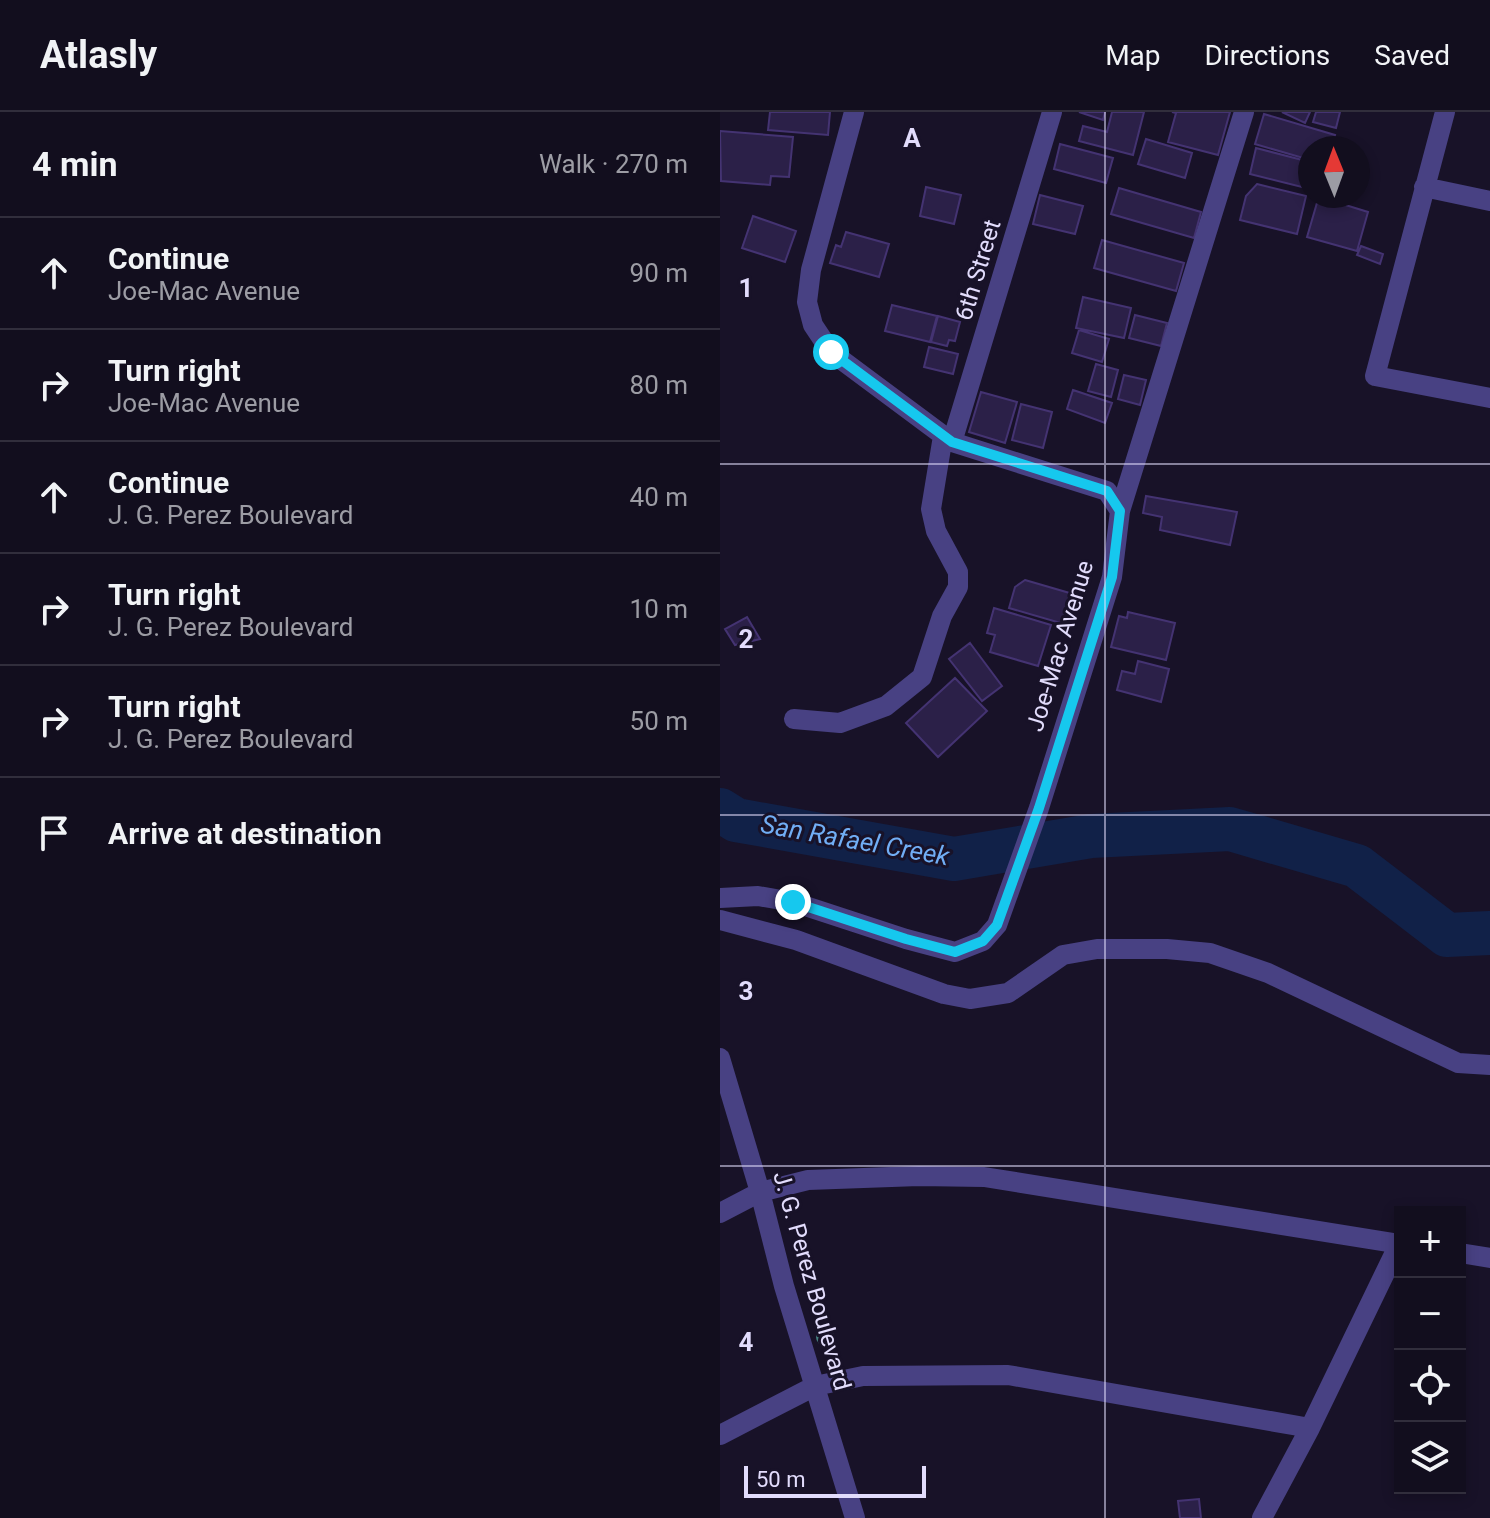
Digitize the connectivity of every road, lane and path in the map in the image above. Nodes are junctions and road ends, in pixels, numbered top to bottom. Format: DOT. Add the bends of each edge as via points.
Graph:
graph roads {
  1 [pos="854,112"];
  2 [pos="1052,112"];
  3 [pos="1244,112"];
  4 [pos="1445,112"];
  5 [pos="1424,187"];
  6 [pos="1490,201"];
  7 [pos="1490,398"];
  8 [pos="948,439"];
  9 [pos="1120,511"];
  10 [pos="794,719"];
  11 [pos="720,898"];
  12 [pos="720,920"];
  13 [pos="720,1058"];
  14 [pos="1490,1065"];
  15 [pos="760,1192"];
  16 [pos="720,1213"];
  17 [pos="1394,1243"];
  18 [pos="1466,1254"];
  19 [pos="1394,1256"];
  20 [pos="1490,1258"];
  21 [pos="815,1386"];
  22 [pos="1310,1428"];
  23 [pos="720,1435"];
  24 [pos="855,1518"];
  25 [pos="1262,1518"];
  1 -- 8 [label="street" via="811,270 807,302 813,325 831,352"];
  2 -- 8 [label="street, 6th Street"];
  3 -- 9 [label="street, Joe-Mac Avenue"];
  4 -- 5 [label="street"];
  5 -- 6 [label="street"];
  5 -- 7 [label="street" via="1375,376"];
  8 -- 9 [label="street" via="1107,491"];
  8 -- 10 [label="street, 6th Street" via="931,509 936,531 958,572 958,587 942,616 922,677 886,706 840,723"];
  9 -- 11 [label="street, Joe-Mac Avenue" via="1112,577 1039,808 997,925 983,941 955,952 793,902 758,896"];
  12 -- 14 [label="street" via="970,999 1008,993 1063,955 1097,949 1210,953 1268,973 1458,1063"];
  13 -- 15 [label="street, J. G. Perez Boulevard"];
  15 -- 16 [label="street"];
  15 -- 17 [label="street" via="808,1180 984,1177"];
  15 -- 21 [label="street, J. G. Perez Boulevard"];
  18 -- 20 [label="street"];
  19 -- 22 [label="street"];
  21 -- 22 [label="street" via="863,1376 1008,1375"];
  21 -- 23 [label="street"];
  21 -- 24 [label="street, J. G. Perez Boulevard"];
  22 -- 25 [label="street"];
}
